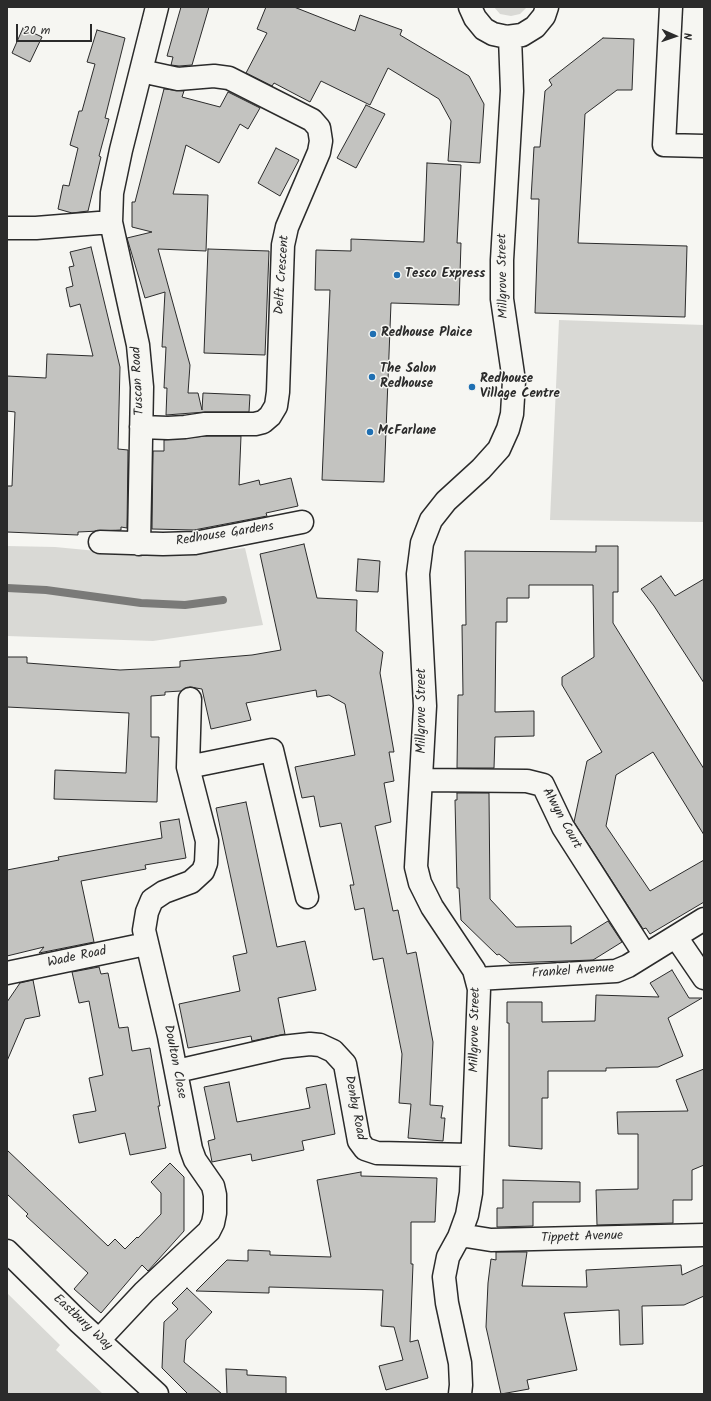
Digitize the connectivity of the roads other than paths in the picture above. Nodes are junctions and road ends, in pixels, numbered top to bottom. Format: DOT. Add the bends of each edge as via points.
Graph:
graph roads {
  1 [pos="157,7"];
  2 [pos="470,7"];
  3 [pos="547,7"];
  4 [pos="671,7"];
  5 [pos="510,37"];
  6 [pos="141,71"];
  7 [pos="704,146"];
  8 [pos="111,222"];
  9 [pos="7,228"];
  10 [pos="141,427"];
  11 [pos="302,522"];
  12 [pos="100,542"];
  13 [pos="139,544"];
  14 [pos="190,699"];
  15 [pos="188,767"];
  16 [pos="422,780"];
  17 [pos="307,897"];
  18 [pos="704,919"];
  19 [pos="676,937"];
  20 [pos="146,944"];
  21 [pos="645,955"];
  22 [pos="7,973"];
  23 [pos="704,978"];
  24 [pos="477,980"];
  25 [pos="176,1071"];
  26 [pos="471,1155"];
  27 [pos="460,1235"];
  28 [pos="704,1235"];
  29 [pos="7,1251"];
  30 [pos="99,1340"];
  31 [pos="157,1394"];
  32 [pos="460,1394"];
  1 -- 6 [label="street, Tuscan Road"];
  2 -- 5 [label="street" via="484,29 498,36"];
  3 -- 5 [label="street" via="544,16 535,27 522,35"];
  4 -- 7 [label="street" via="664,145"];
  5 -- 16 [label="street, Millgrove Street" via="512,91 502,299 513,368 514,397 508,429 499,449 438,510 422,543 418,574 425,706"];
  6 -- 8 [label="street, Tuscan Road" via="112,193"];
  6 -- 10 [label="street, Delft Crescent" via="178,79 214,76 229,78 312,120 319,128 321,140 320,152 287,227 283,245 278,392 276,406 270,416 263,422 254,424"];
  8 -- 9 [label="street"];
  8 -- 10 [label="street, Tuscan Road" via="138,345 142,387"];
  10 -- 13 [label="street, Tuscan Road"];
  11 -- 13 [label="street, Redhouse Gardens" via="195,543"];
  12 -- 13 [label="street, Redhouse Gardens"];
  14 -- 15 [label="street, Doulton Close"];
  15 -- 17 [label="street" via="272,750"];
  15 -- 20 [label="street, Doulton Close" via="207,842 206,863 203,871 191,882 164,892 152,900 145,921"];
  16 -- 21 [label="street, Alwyn Court" via="527,781 543,785 563,826"];
  16 -- 24 [label="street, Millgrove Street" via="416,841 416,868 420,883 432,907 467,957"];
  18 -- 19 [label="street, Frankel Avenue"];
  19 -- 21 [label="street, Frankel Avenue"];
  19 -- 23 [label="street"];
  20 -- 22 [label="street, Wade Road"];
  20 -- 25 [label="street, Doulton Close" via="157,980"];
  21 -- 24 [label="street, Frankel Avenue" via="628,966 609,972"];
  24 -- 26 [label="street, Millgrove Street" via="479,989"];
  25 -- 26 [label="street, Denby Road" via="282,1048 320,1045 333,1051 345,1064 359,1141 365,1149 377,1153"];
  25 -- 30 [label="street, Doulton Close" via="191,1149 215,1194 213,1223 209,1231 149,1287"];
  26 -- 27 [label="street, Millgrove Street" via="467,1215"];
  27 -- 28 [label="street, Tippett Avenue" via="491,1240"];
  27 -- 32 [label="street, Millgrove Street" via="448,1257 444,1277 460,1363"];
  29 -- 30 [label="street, Eastbury Way"];
  30 -- 31 [label="street, Eastbury Way"];
}
